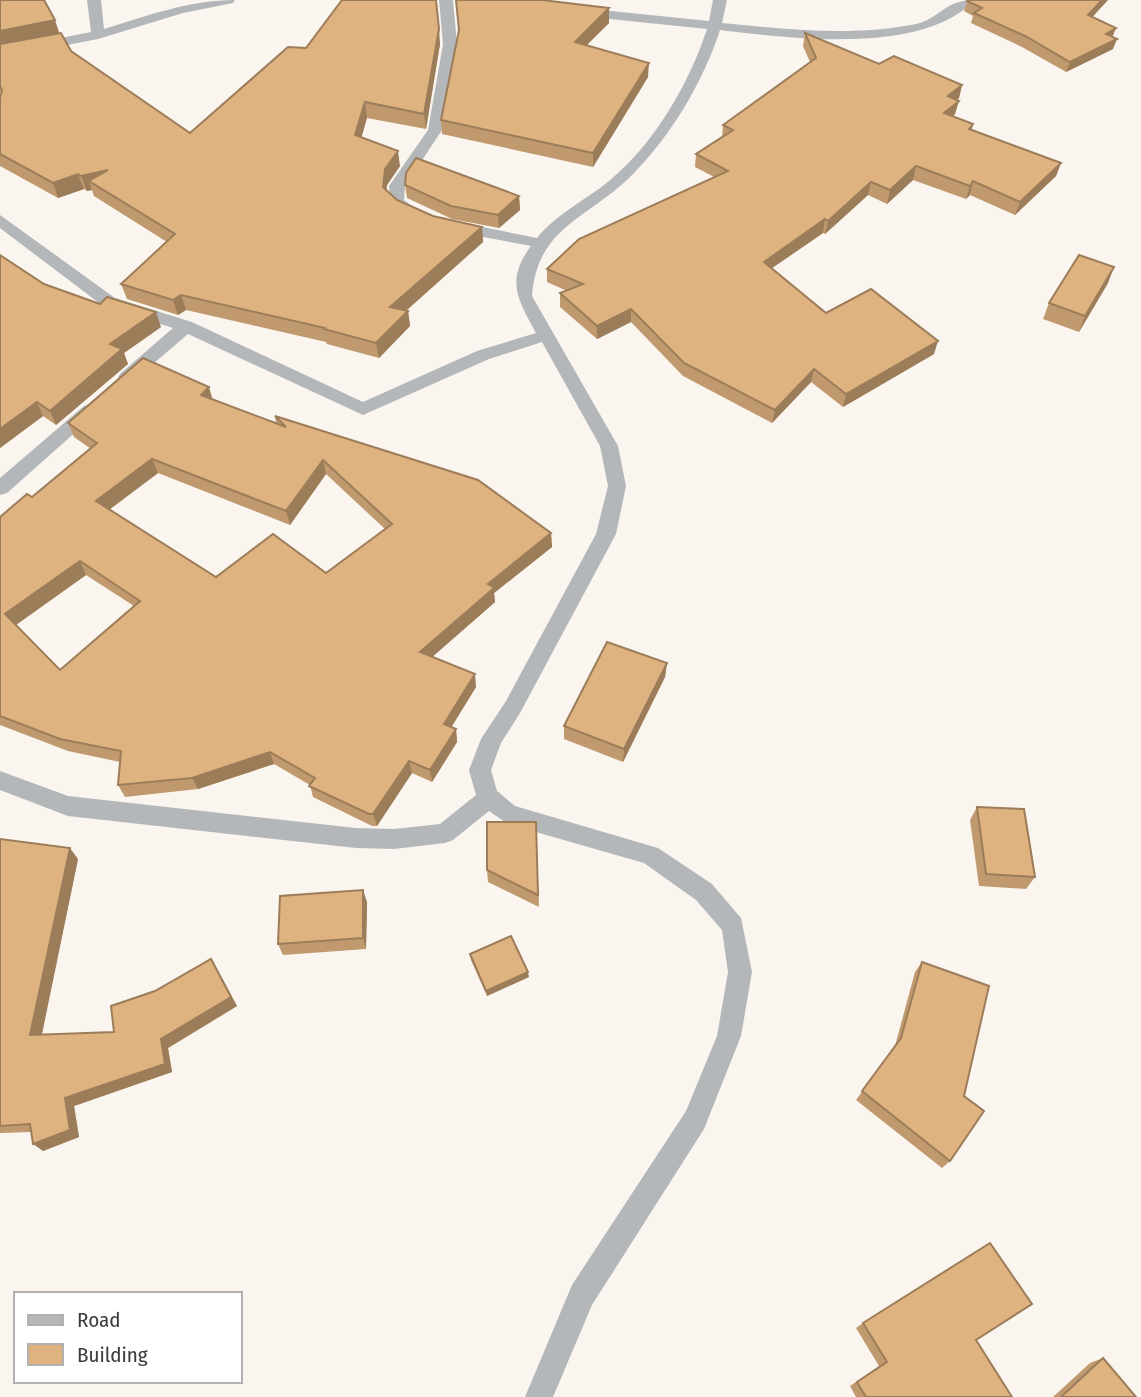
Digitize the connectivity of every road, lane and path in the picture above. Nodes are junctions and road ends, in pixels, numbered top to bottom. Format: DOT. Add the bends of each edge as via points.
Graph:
graph roads {
  1 [pos="94,0"];
  2 [pos="228,0"];
  3 [pos="446,0"];
  4 [pos="533,0"];
  5 [pos="720,0"];
  6 [pos="968,0"];
  7 [pos="717,24"];
  8 [pos="98,34"];
  9 [pos="0,54"];
  10 [pos="0,220"];
  11 [pos="538,243"];
  12 [pos="186,326"];
  13 [pos="547,335"];
  14 [pos="0,488"];
  15 [pos="0,780"];
  16 [pos="489,798"];
  17 [pos="539,1397"];
  1 -- 8 [label="street"];
  2 -- 8 [label="street"];
  3 -- 11 [label="street" via="450,44 435,130 397,186 396,202 412,214 440,224"];
  4 -- 7 [label="street" via="571,11"];
  5 -- 7 [label="street"];
  6 -- 7 [label="street" via="922,27 821,37"];
  7 -- 11 [label="street" via="685,91 629,170"];
  8 -- 9 [label="street"];
  10 -- 12 [label="street" via="109,302"];
  11 -- 13 [label="street" via="523,278 524,296"];
  12 -- 13 [label="street" via="363,409 483,355"];
  12 -- 14 [label="street"];
  13 -- 16 [label="street" via="609,446 617,486 606,534 492,739 480,770"];
  15 -- 16 [label="street" via="68,806 356,838 445,833"];
  16 -- 17 [label="street" via="508,814 649,855 704,892 733,926 740,972 729,1036 695,1120 582,1295"];
}
